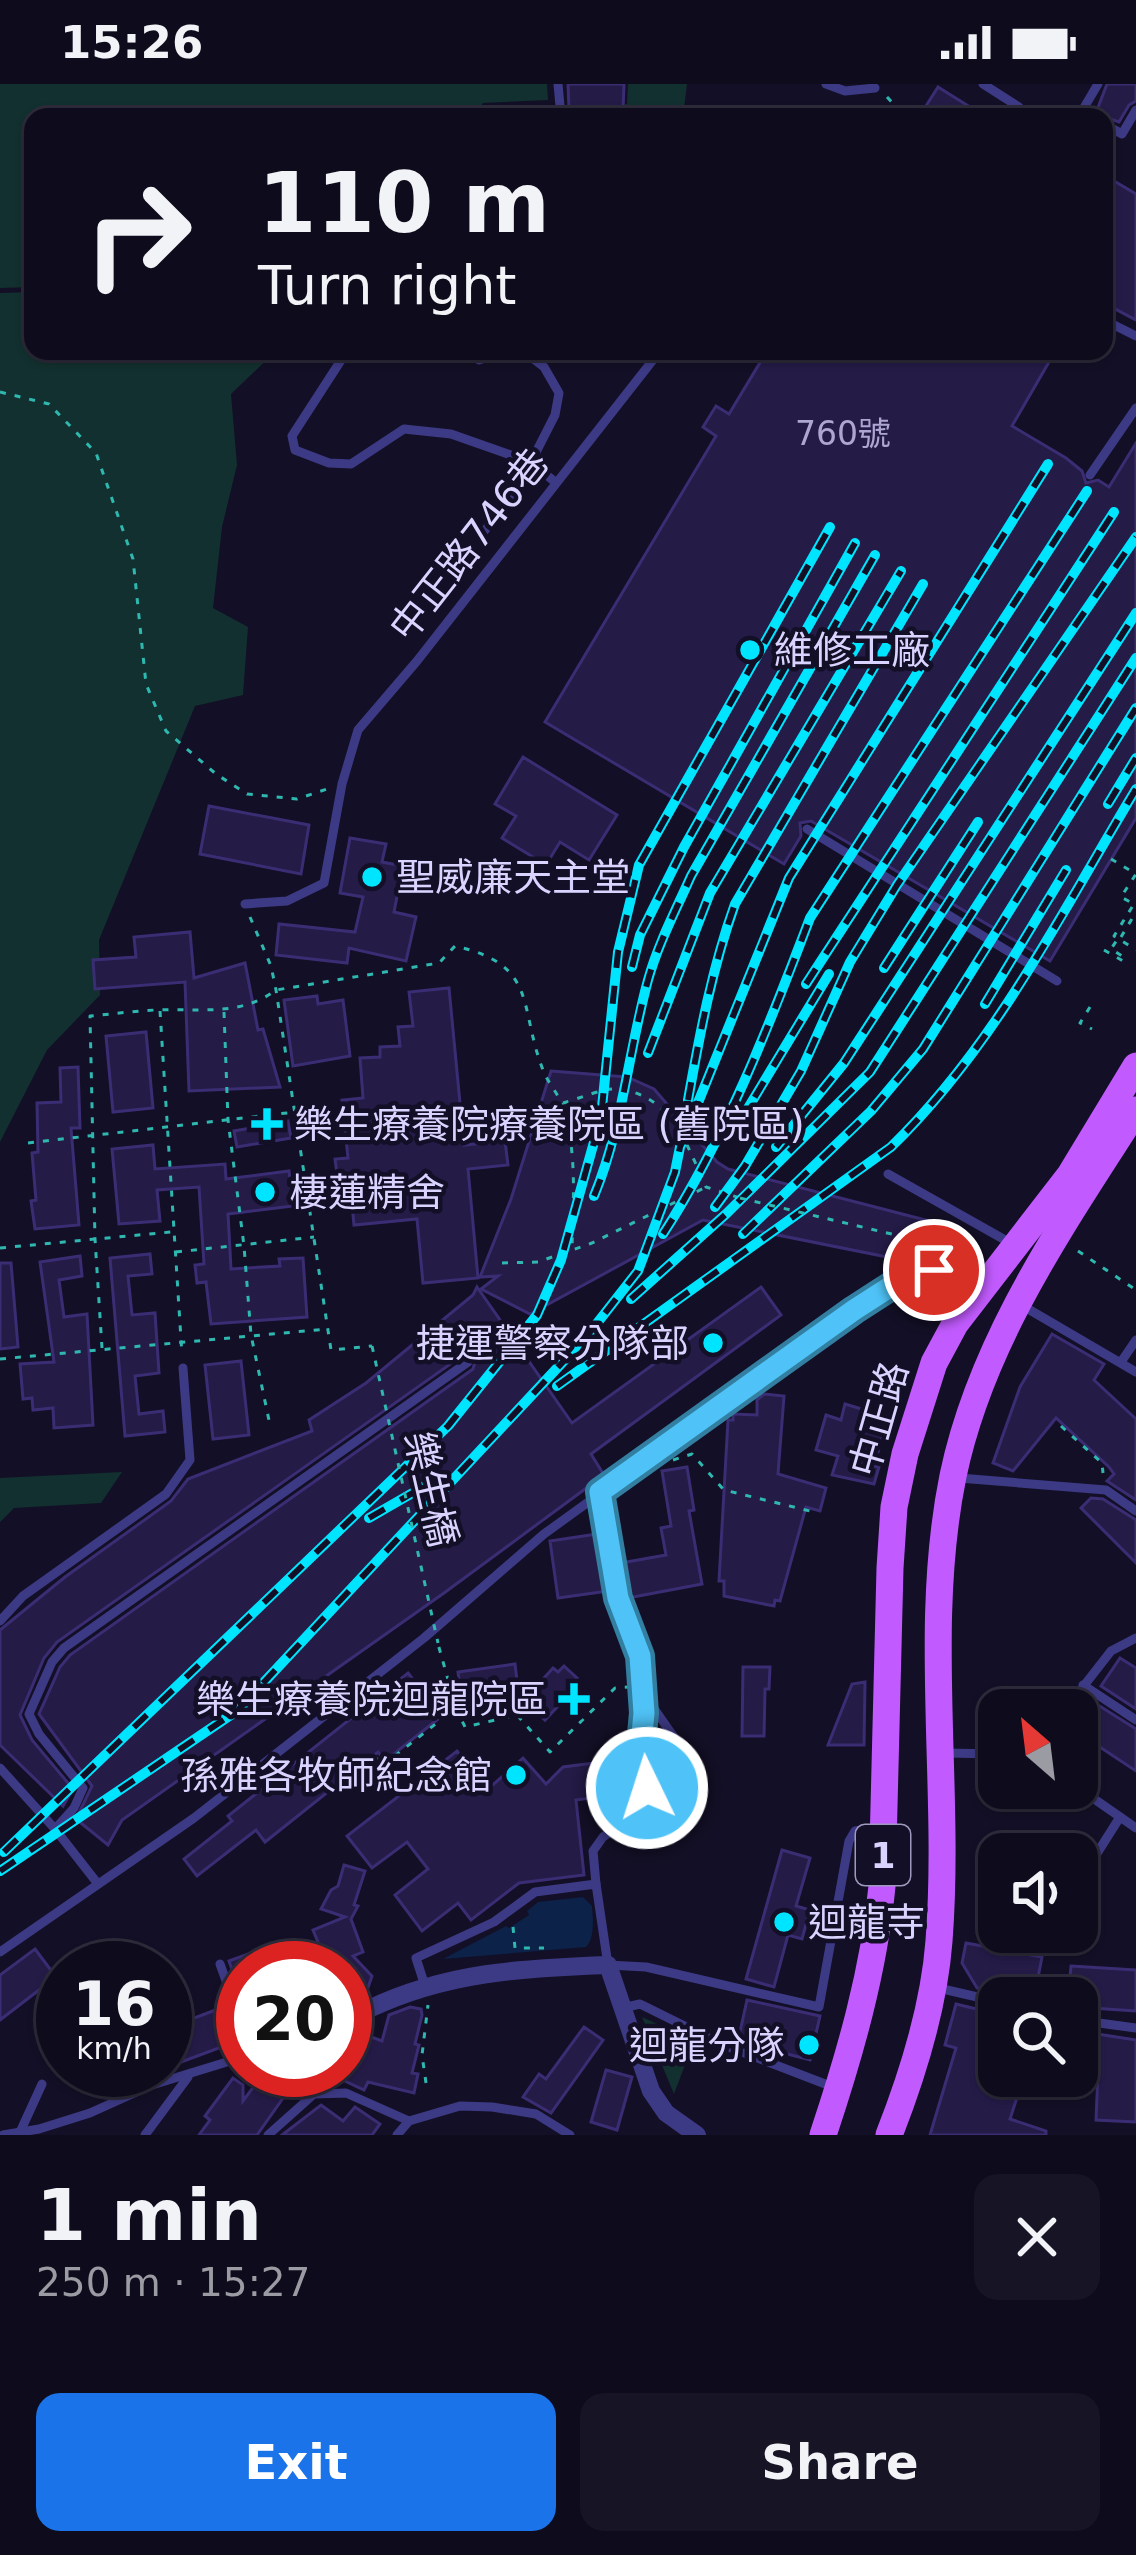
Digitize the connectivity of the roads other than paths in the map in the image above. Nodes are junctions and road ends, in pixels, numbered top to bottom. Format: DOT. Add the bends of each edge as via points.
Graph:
graph roads {
  1 [pos="826,84"];
  2 [pos="983,84"];
  3 [pos="874,88"];
  4 [pos="1018,107"];
  5 [pos="1136,110"];
  6 [pos="1113,129"];
  7 [pos="341,360"];
  8 [pos="535,360"];
  9 [pos="653,360"];
  10 [pos="1136,408"];
  11 [pos="531,462"];
  12 [pos="1090,475"];
  13 [pos="555,482"];
  14 [pos="481,535"];
  15 [pos="807,829"];
  16 [pos="244,904"];
  17 [pos="1057,982"];
  18 [pos="1136,1066"];
  19 [pos="1136,1110"];
  20 [pos="888,1174"];
  21 [pos="1016,1246"];
  22 [pos="984,1288"];
  23 [pos="1018,1303"];
  24 [pos="1136,1340"];
  25 [pos="468,1362"];
  26 [pos="1121,1362"];
  27 [pos="183,1368"];
  28 [pos="1136,1372"];
  29 [pos="953,1477"];
  30 [pos="600,1492"];
  31 [pos="1136,1511"];
  32 [pos="0,1621"];
  33 [pos="1136,1637"];
  34 [pos="1083,1685"];
  35 [pos="1080,1689"];
  36 [pos="644,1713"];
  37 [pos="1136,1720"];
  38 [pos="940,1753"];
  39 [pos="978,1754"];
  40 [pos="0,1768"];
  41 [pos="647,1788"];
  42 [pos="1098,1802"];
  43 [pos="1120,1817"];
  44 [pos="884,1827"];
  45 [pos="55,1828"];
  46 [pos="1136,1828"];
  47 [pos="1098,1852"];
  48 [pos="98,1884"];
  49 [pos="596,1884"];
  50 [pos="0,1952"];
  51 [pos="608,1965"];
  52 [pos="425,1986"];
  53 [pos="933,1986"];
  54 [pos="978,1997"];
  55 [pos="372,2008"];
  56 [pos="622,2008"];
  57 [pos="1098,2023"];
  58 [pos="1136,2028"];
  59 [pos="838,2089"];
  60 [pos="36,2097"];
  61 [pos="125,2097"];
  62 [pos="174,2097"];
  63 [pos="409,2121"];
  64 [pos="20,2132"];
  65 [pos="3,2135"];
  66 [pos="146,2135"];
  67 [pos="268,2135"];
  68 [pos="398,2135"];
  69 [pos="570,2135"];
  70 [pos="697,2135"];
  71 [pos="823,2135"];
  72 [pos="889,2135"];
  1 -- 3 [label="lane"];
  2 -- 4 [label="lane"];
  5 -- 6 [label="lane" via="1122,134"];
  7 -- 11 [label="lane" via="292,436 295,450 351,464 404,429 451,434"];
  8 -- 11 [label="lane" via="559,393"];
  9 -- 13 [label="lane, 中正路746巷"];
  10 -- 12 [label="lane"];
  11 -- 13 [label="lane"];
  11 -- 14 [label="lane"];
  13 -- 16 [label="lane, 中正路746巷" via="358,730 324,883 287,901"];
  15 -- 17 [label="lane"];
  18 -- 21 [label="main road, 中正路 / 1"];
  19 -- 23 [label="main road, 1"];
  20 -- 21 [label="lane"];
  21 -- 22 [label="main road, 中正路 / 1"];
  22 -- 23 [label="main road"];
  22 -- 30 [label="lane" via="934,1270 899,1281"];
  22 -- 44 [label="main road, 中正路 / 1" via="934,1364 894,1507"];
  23 -- 26 [label="lane"];
  23 -- 29 [label="main road, 1"];
  24 -- 26 [label="lane"];
  25 -- 45 [label="lane" via="64,1648 29,1714 83,1788"];
  26 -- 28 [label="lane"];
  27 -- 32 [label="lane" via="190,1460 166,1494"];
  29 -- 31 [label="lane" via="1106,1490"];
  29 -- 38 [label="main road, 1" via="941,1573"];
  30 -- 36 [label="lane" via="618,1598 640,1656"];
  30 -- 48 [label="lane" via="265,1762"];
  33 -- 34 [label="lane"];
  34 -- 35 [label="lane"];
  34 -- 37 [label="lane"];
  36 -- 41 [label="lane"];
  36 -- 41 [label="lane" via="655,1710 676,1740"];
  38 -- 39 [label="lane"];
  38 -- 53 [label="main road, 1"];
  40 -- 45 [label="lane"];
  41 -- 49 [label="lane" via="593,1851"];
  42 -- 43 [label="lane"];
  43 -- 46 [label="lane"];
  43 -- 47 [label="lane"];
  44 -- 51 [label="lane" via="860,1829 849,1840 819,2006"];
  44 -- 59 [label="main road, 1" via="878,1931"];
  45 -- 48 [label="lane"];
  48 -- 50 [label="lane"];
  49 -- 51 [label="lane"];
  49 -- 52 [label="lane" via="535,1892 494,1922 416,1958"];
  51 -- 52 [label="street" via="509,1968"];
  51 -- 56 [label="street"];
  52 -- 55 [label="street"];
  53 -- 54 [label="lane"];
  53 -- 72 [label="main road, 1"];
  56 -- 59 [label="lane" via="640,2004"];
  56 -- 70 [label="street" via="651,2091"];
  57 -- 58 [label="lane"];
  59 -- 71 [label="main road, 1"];
  60 -- 64 [label="lane"];
  61 -- 64 [label="lane"];
  62 -- 66 [label="lane"];
  63 -- 67 [label="lane" via="346,2093 314,2094"];
  63 -- 68 [label="lane"];
  63 -- 69 [label="lane" via="460,2106 492,2107 536,2114"];
  64 -- 65 [label="lane"];
}
